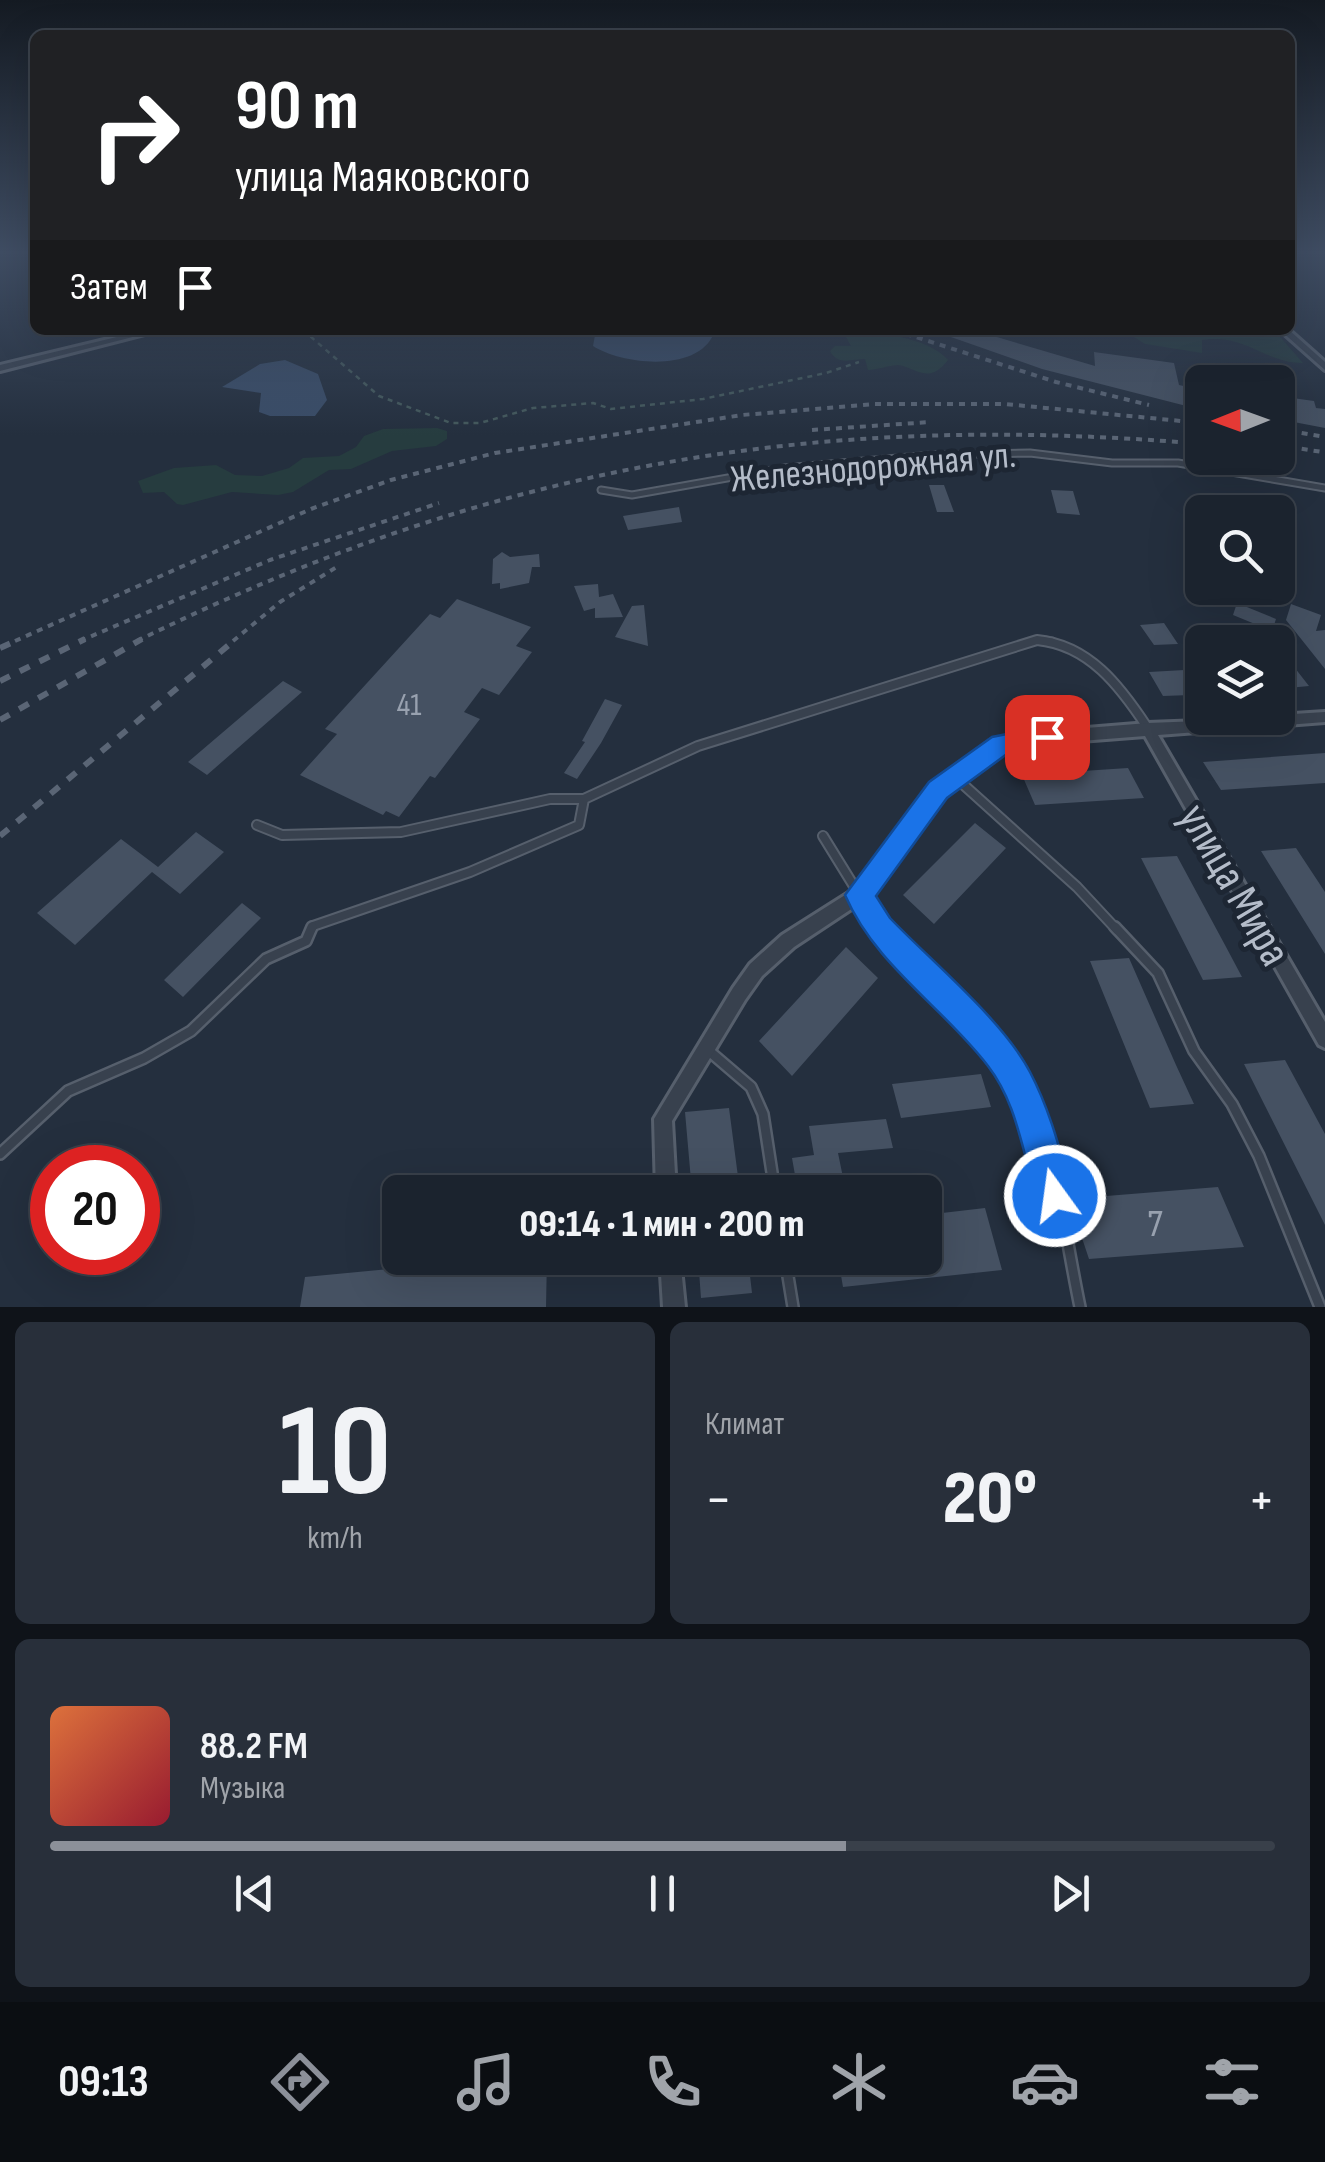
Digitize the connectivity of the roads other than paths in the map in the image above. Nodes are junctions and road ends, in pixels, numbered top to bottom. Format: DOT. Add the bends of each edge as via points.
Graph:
graph roads {
  1 [pos="135,335"];
  2 [pos="1289,335"];
  3 [pos="0,368"];
  4 [pos="1325,368"];
  5 [pos="1325,488"];
  6 [pos="601,490"];
  7 [pos="1322,718"];
  8 [pos="1148,728"];
  9 [pos="954,777"];
  10 [pos="584,799"];
  11 [pos="256,824"];
  12 [pos="823,836"];
  13 [pos="860,895"];
  14 [pos="1325,1039"];
  15 [pos="705,1048"];
  16 [pos="0,1154"];
  17 [pos="665,1175"];
  18 [pos="772,1175"];
  19 [pos="671,1275"];
  20 [pos="788,1275"];
  21 [pos="674,1307"];
  22 [pos="793,1307"];
  23 [pos="1080,1307"];
  24 [pos="1320,1307"];
  1 -- 3 [label="street"];
  2 -- 4 [label="street"];
  5 -- 6 [label="lane, Железнодорожная ул." via="1178,463 1030,453 784,468 632,494"];
  7 -- 8 [label="street"];
  8 -- 9 [label="street" via="1014,740"];
  8 -- 10 [label="lane" via="1093,663 1062,643 1038,640 698,746"];
  8 -- 14 [label="street, улица Мира"];
  9 -- 13 [label="street"];
  9 -- 24 [label="lane" via="1077,887 1158,974 1194,1050 1258,1156"];
  10 -- 11 [label="lane" via="550,799 401,832 282,835"];
  10 -- 16 [label="lane" via="579,824 470,872 312,926 306,941 266,959 190,1031 68,1091"];
  12 -- 13 [label="lane"];
  13 -- 15 [label="street" via="756,970"];
  13 -- 23 [label="lane" via="880,928 1017,1081 1047,1160"];
  15 -- 17 [label="street" via="663,1118"];
  15 -- 18 [label="lane" via="751,1087 763,1114"];
  19 -- 21 [label="street"];
  20 -- 22 [label="lane"];
}
